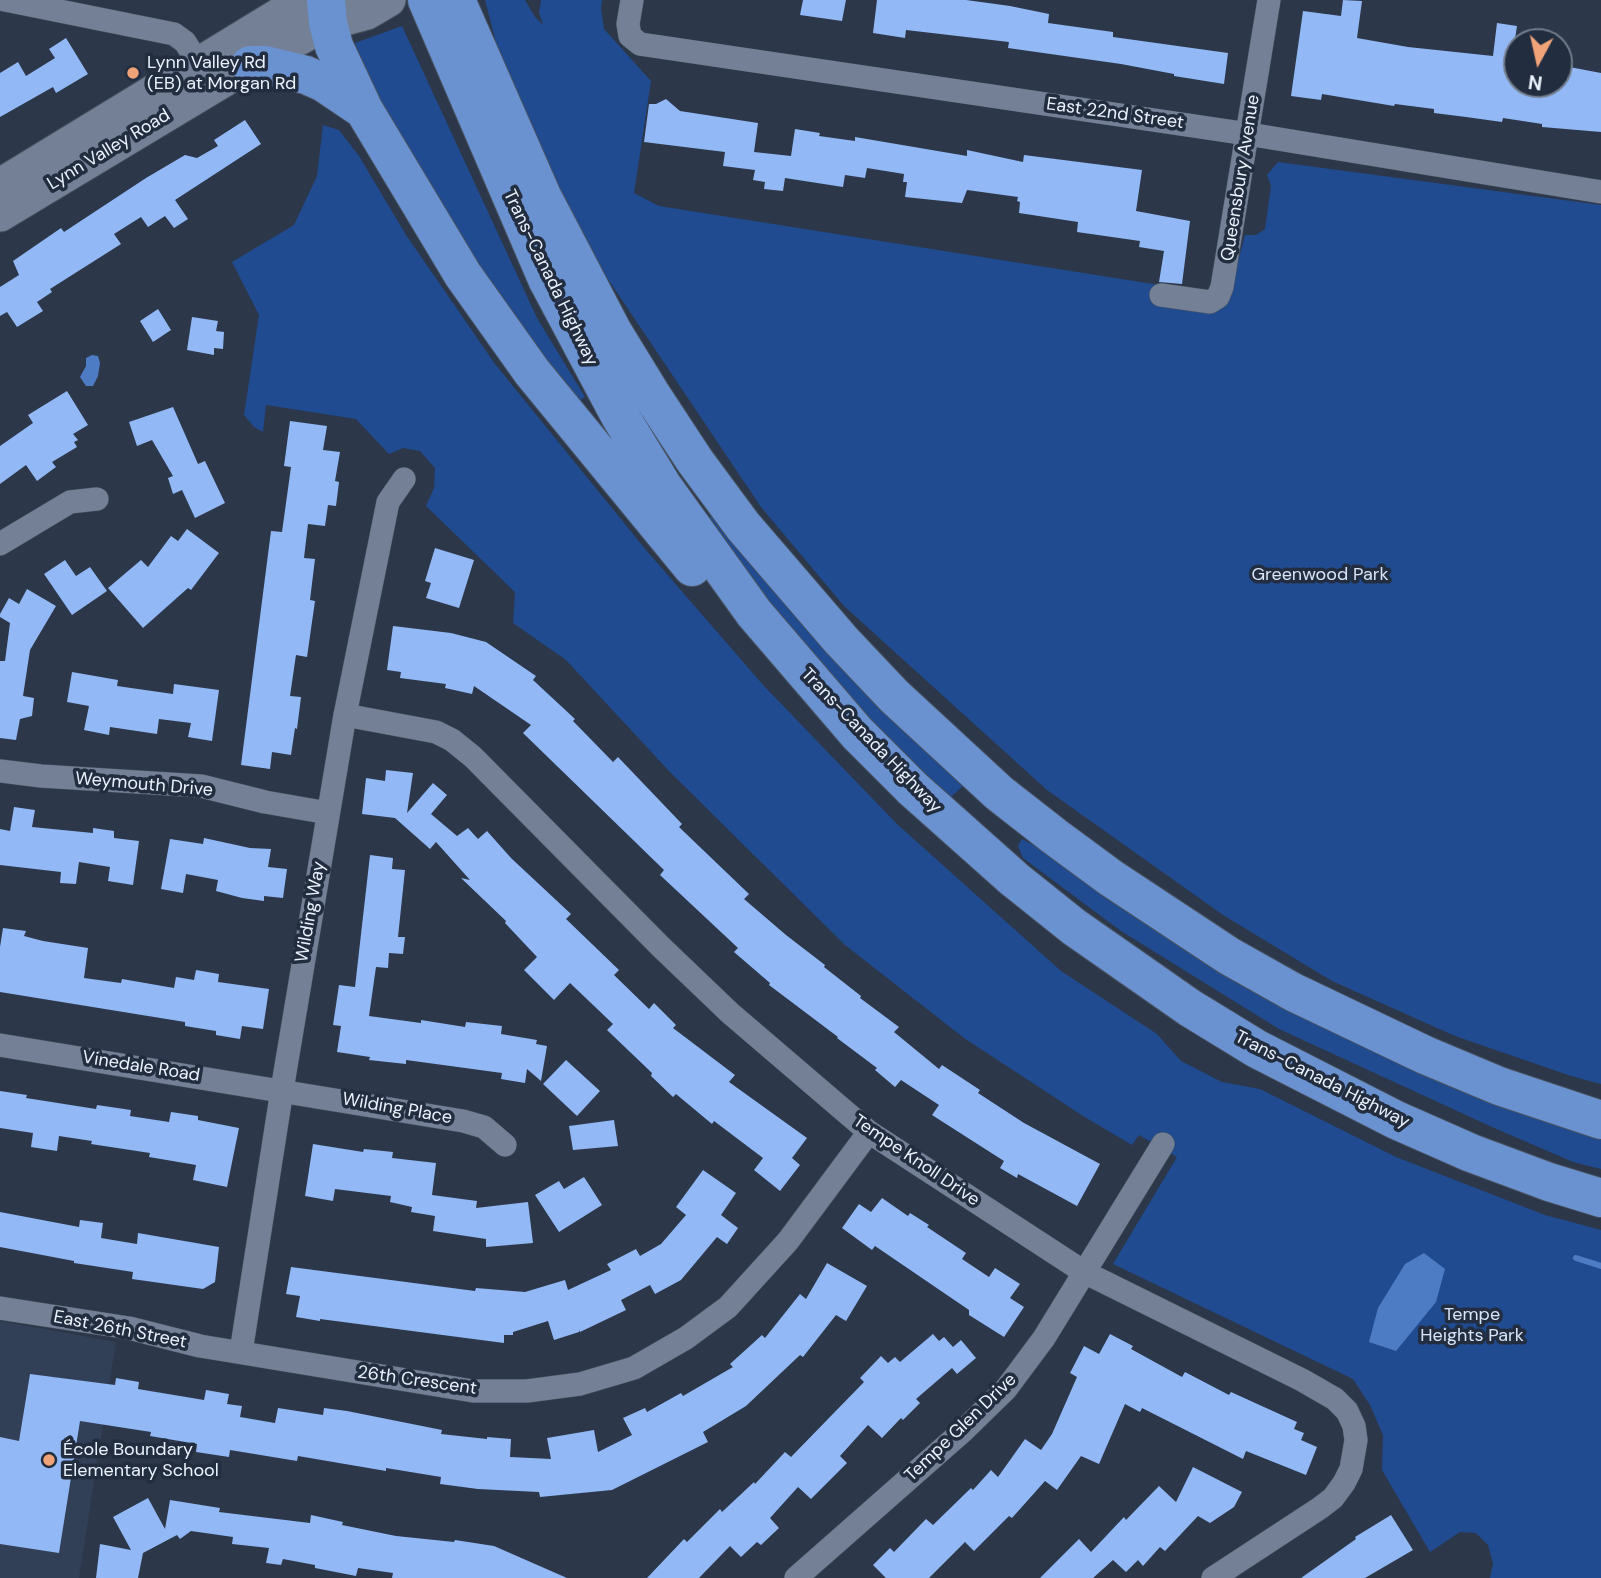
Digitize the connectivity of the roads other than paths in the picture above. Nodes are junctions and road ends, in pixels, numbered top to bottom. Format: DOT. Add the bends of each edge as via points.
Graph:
graph roads {
  1 [pos="5,0"];
  2 [pos="389,0"];
  3 [pos="632,0"];
  4 [pos="1269,0"];
  5 [pos="438,3"];
  6 [pos="328,6"];
  7 [pos="250,65"];
  8 [pos="205,75"];
  9 [pos="364,110"];
  10 [pos="1248,134"];
  11 [pos="0,185"];
  12 [pos="1601,192"];
  13 [pos="0,215"];
  14 [pos="1161,295"];
  15 [pos="404,479"];
  16 [pos="97,499"];
  17 [pos="0,544"];
  18 [pos="345,715"];
  19 [pos="0,771"];
  20 [pos="913,789"];
  21 [pos="328,813"];
  22 [pos="0,1045"];
  23 [pos="282,1090"];
  24 [pos="1601,1120"];
  25 [pos="869,1132"];
  26 [pos="1163,1144"];
  27 [pos="505,1145"];
  28 [pos="1601,1198"];
  29 [pos="1084,1272"];
  30 [pos="0,1308"];
  31 [pos="241,1352"];
  32 [pos="796,1578"];
  33 [pos="1213,1578"];
  1 -- 8 [label="street" via="174,34 185,42"];
  2 -- 6 [label="main road, Lynn Valley Road" via="367,13"];
  3 -- 10 [label="street, East 22nd Street" via="628,24 630,36 639,44"];
  4 -- 10 [label="street, Queensbury Avenue"];
  5 -- 20 [label="highway, Trans-Canada Highway" via="548,279 662,485 754,613 840,714"];
  5 -- 24 [label="highway, Trans-Canada Highway" via="607,320 695,461 822,620 894,696 999,793 1054,836 1229,956 1425,1055"];
  6 -- 7 [label="main road, Lynn Valley Road"];
  6 -- 8 [label="main road, Lynn Valley Road"];
  6 -- 9 [label="highway" via="334,46"];
  7 -- 8 [label="main road, Lynn Valley Road"];
  7 -- 9 [label="highway" via="306,75"];
  8 -- 11 [label="main road, Lynn Valley Road"];
  8 -- 13 [label="main road, Lynn Valley Road"];
  9 -- 20 [label="highway" via="463,275 578,430 739,622"];
  10 -- 12 [label="street, East 22nd Street"];
  10 -- 14 [label="street, Queensbury Avenue" via="1218,297 1202,302"];
  15 -- 18 [label="street, Wilding Way" via="388,502"];
  16 -- 17 [label="street" via="70,502"];
  18 -- 21 [label="street, Wilding Way"];
  18 -- 25 [label="street, Tempe Knoll Drive" via="436,732 452,740 691,975"];
  19 -- 21 [label="street, Weymouth Drive" via="201,786"];
  20 -- 28 [label="highway, Trans-Canada Highway" via="1074,926 1257,1049 1471,1153"];
  21 -- 23 [label="street, Wilding Way"];
  22 -- 23 [label="street, Vinedale Road"];
  23 -- 27 [label="street, Wilding Place" via="463,1121 484,1128"];
  23 -- 31 [label="street, Wilding Way"];
  25 -- 29 [label="street, Tempe Knoll Drive"];
  25 -- 31 [label="street, 26th Crescent" via="788,1241 728,1307 634,1368 580,1384 527,1391 473,1391"];
  26 -- 29 [label="street, Tempe Glen Drive"];
  29 -- 32 [label="street, Tempe Glen Drive" via="1006,1389"];
  29 -- 33 [label="street, Tempe Knoll Drive" via="1335,1399 1354,1426 1352,1469 1333,1498"];
  30 -- 31 [label="street, East 26th Street"];
}
